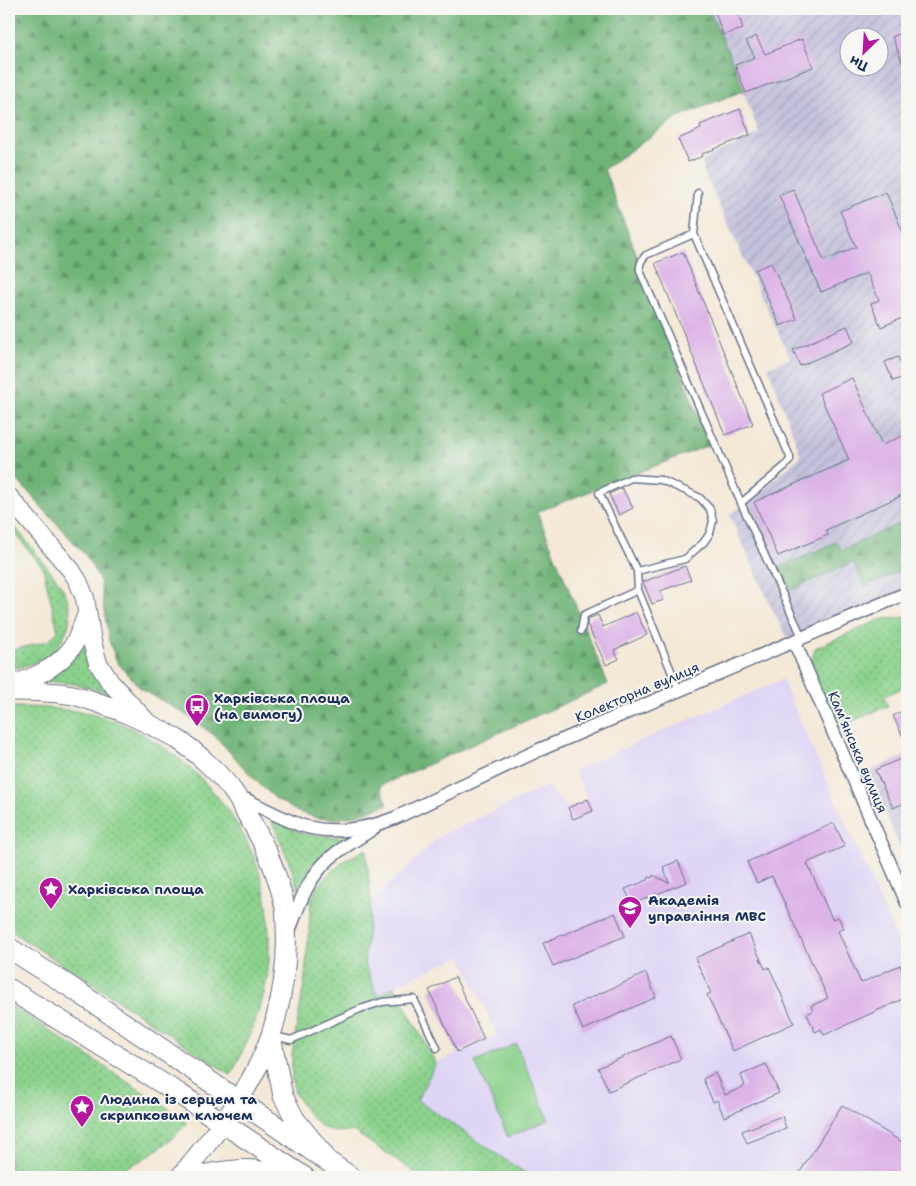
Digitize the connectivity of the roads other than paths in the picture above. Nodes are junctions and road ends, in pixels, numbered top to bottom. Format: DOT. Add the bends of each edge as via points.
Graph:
graph roads {
  1 [pos="698,194"];
  2 [pos="694,234"];
  3 [pos="9,497"];
  4 [pos="741,503"];
  5 [pos="637,571"];
  6 [pos="638,590"];
  7 [pos="907,592"];
  8 [pos="87,614"];
  9 [pos="581,631"];
  10 [pos="798,639"];
  11 [pos="9,686"];
  12 [pos="679,690"];
  13 [pos="9,691"];
  14 [pos="147,723"];
  15 [pos="234,794"];
  16 [pos="380,824"];
  17 [pos="907,903"];
  18 [pos="287,938"];
  19 [pos="9,948"];
  20 [pos="9,989"];
  21 [pos="271,1036"];
  22 [pos="437,1048"];
  23 [pos="239,1101"];
  24 [pos="223,1123"];
  25 [pos="331,1164"];
  26 [pos="180,1177"];
  27 [pos="189,1177"];
  28 [pos="287,1177"];
  29 [pos="304,1177"];
  30 [pos="351,1177"];
  1 -- 2 [label="lane"];
  2 -- 4 [label="lane" via="790,456 785,466"];
  2 -- 4 [label="lane" via="646,255 640,271"];
  3 -- 8 [label="main road" via="71,570 85,598"];
  4 -- 10 [label="lane"];
  5 -- 5 [label="lane" via="685,559 704,542 713,521 710,509 700,498 661,480 632,478 599,494"];
  5 -- 6 [label="lane"];
  6 -- 9 [label="lane" via="584,615"];
  6 -- 12 [label="lane"];
  7 -- 10 [label="street, Колекторна вулиця"];
  8 -- 11 [label="main road" via="77,638 62,659 35,677"];
  8 -- 14 [label="main road" via="98,663 110,682"];
  10 -- 12 [label="street, Колекторна вулиця"];
  10 -- 17 [label="street, Камʼянська вулиця"];
  12 -- 16 [label="street, Колекторна вулиця" via="539,750"];
  13 -- 14 [label="main road" via="74,696"];
  14 -- 15 [label="main road" via="178,740 210,766"];
  15 -- 16 [label="street, Колекторна вулиця" via="301,825 324,830 348,830"];
  15 -- 18 [label="main road" via="261,840 277,877 285,909"];
  16 -- 18 [label="street, Колекторна вулиця" via="319,869 301,899"];
  18 -- 21 [label="main road" via="284,976"];
  19 -- 23 [label="highway"];
  20 -- 24 [label="highway"];
  21 -- 22 [label="lane" via="292,1040 360,1008 382,1002 414,1000"];
  21 -- 23 [label="main road"];
  21 -- 25 [label="main road" via="283,1096 295,1119"];
  23 -- 24 [label="main road"];
  23 -- 25 [label="highway"];
  24 -- 26 [label="main road"];
  24 -- 29 [label="highway"];
  25 -- 30 [label="highway"];
  27 -- 28 [label="main road" via="256,1170"];
}
